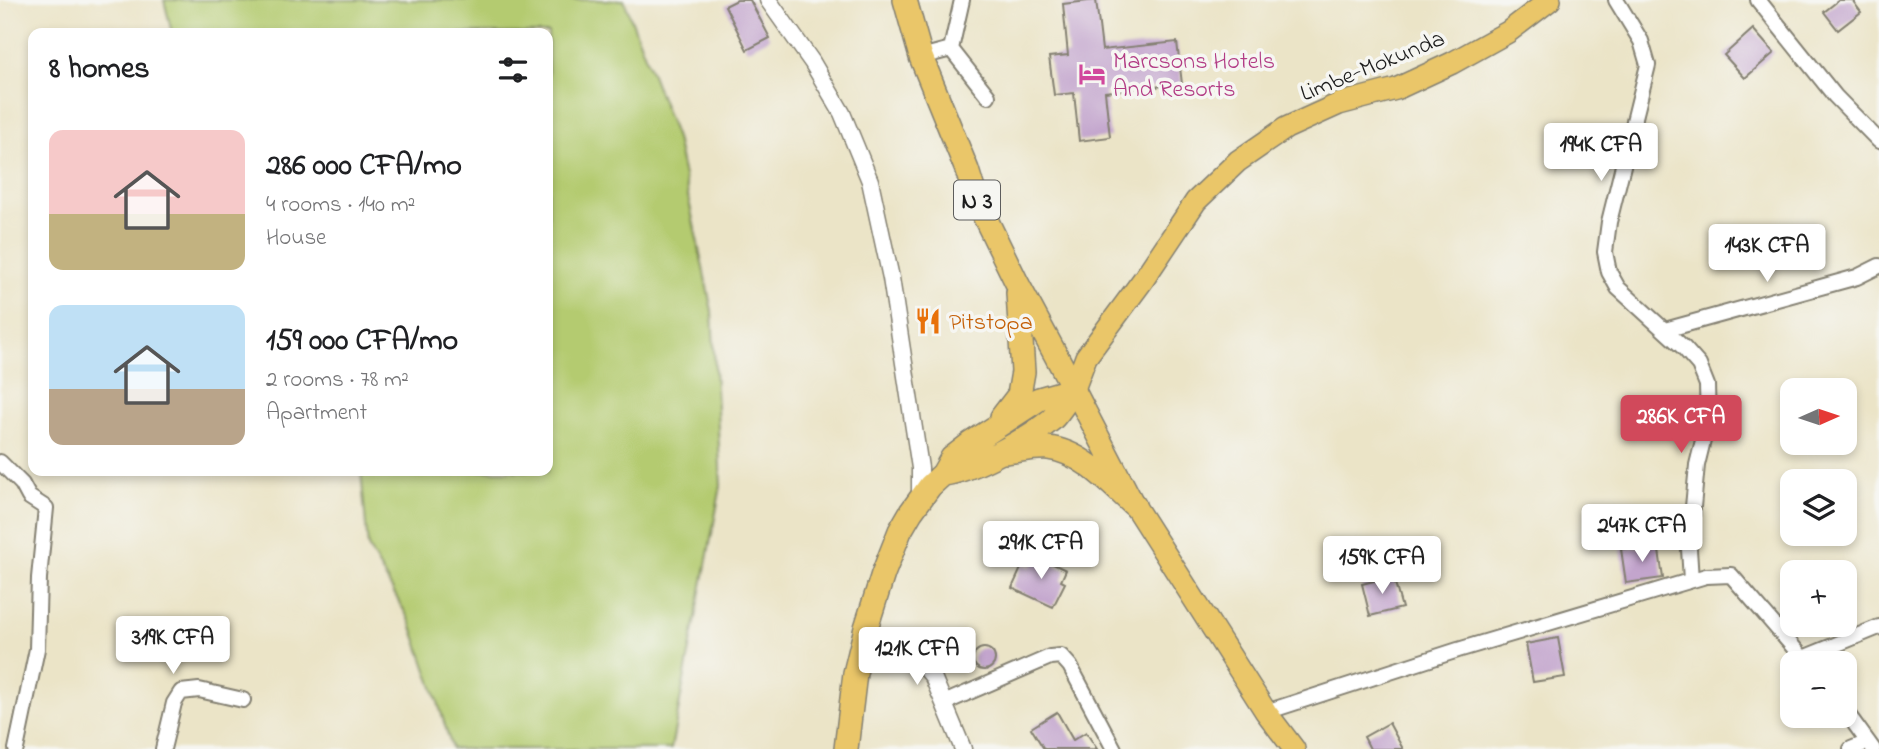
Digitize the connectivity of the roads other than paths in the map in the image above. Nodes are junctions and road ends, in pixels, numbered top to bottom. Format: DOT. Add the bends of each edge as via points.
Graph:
graph roads {
  1 [pos="768,0"];
  2 [pos="905,0"];
  3 [pos="962,0"];
  4 [pos="1550,0"];
  5 [pos="1616,0"];
  6 [pos="1758,0"];
  7 [pos="951,49"];
  8 [pos="921,57"];
  9 [pos="988,96"];
  10 [pos="1879,141"];
  11 [pos="1879,266"];
  12 [pos="1017,283"];
  13 [pos="1665,330"];
  14 [pos="1074,389"];
  15 [pos="990,431"];
  16 [pos="1001,452"];
  17 [pos="0,462"];
  18 [pos="943,474"];
  19 [pos="920,499"];
  20 [pos="1134,505"];
  21 [pos="1692,580"];
  22 [pos="1879,627"];
  23 [pos="866,628"];
  24 [pos="1796,651"];
  25 [pos="1827,651"];
  26 [pos="243,700"];
  27 [pos="944,703"];
  28 [pos="1266,712"];
  29 [pos="1857,728"];
  30 [pos="1870,746"];
  31 [pos="16,749"];
  32 [pos="163,749"];
  33 [pos="846,749"];
  34 [pos="963,749"];
  35 [pos="1114,749"];
  36 [pos="1294,749"];
  37 [pos="1851,749"];
  1 -- 19 [label="street" via="842,113 870,181 891,278 920,468"];
  2 -- 8 [label="highway, N 3"];
  3 -- 7 [label="street"];
  4 -- 14 [label="main road, Limbe-Mokunda" via="1508,33 1452,63 1396,89 1339,104 1286,128 1238,161 1196,201 1086,357"];
  5 -- 13 [label="street" via="1641,41 1648,65 1605,252 1618,288"];
  6 -- 10 [label="street" via="1835,96"];
  7 -- 8 [label="street"];
  7 -- 9 [label="street"];
  8 -- 12 [label="highway, N 3" via="976,199"];
  11 -- 13 [label="street" via="1857,277"];
  12 -- 14 [label="highway, N 3"];
  12 -- 15 [label="highway" via="1023,372 1019,395"];
  13 -- 21 [label="street" via="1699,365 1707,385 1708,419 1697,465 1689,549"];
  14 -- 15 [label="highway" via="1039,399"];
  14 -- 16 [label="highway" via="1052,419"];
  14 -- 20 [label="main road"];
  15 -- 18 [label="highway" via="952,458"];
  16 -- 18 [label="highway"];
  16 -- 20 [label="highway" via="1049,448 1073,456"];
  17 -- 31 [label="street" via="29,497 47,508 37,649"];
  18 -- 19 [label="highway"];
  19 -- 23 [label="highway" via="900,531"];
  20 -- 28 [label="main road"];
  21 -- 24 [label="street" via="1731,575"];
  21 -- 28 [label="street"];
  22 -- 25 [label="street"];
  23 -- 27 [label="street" via="920,660"];
  23 -- 33 [label="highway" via="855,673"];
  26 -- 32 [label="street" via="199,690 181,692"];
  27 -- 34 [label="street"];
  27 -- 35 [label="street" via="1050,656 1060,656 1070,666"];
  28 -- 36 [label="main road"];
  29 -- 30 [label="street"];
  30 -- 37 [label="street"];
}
